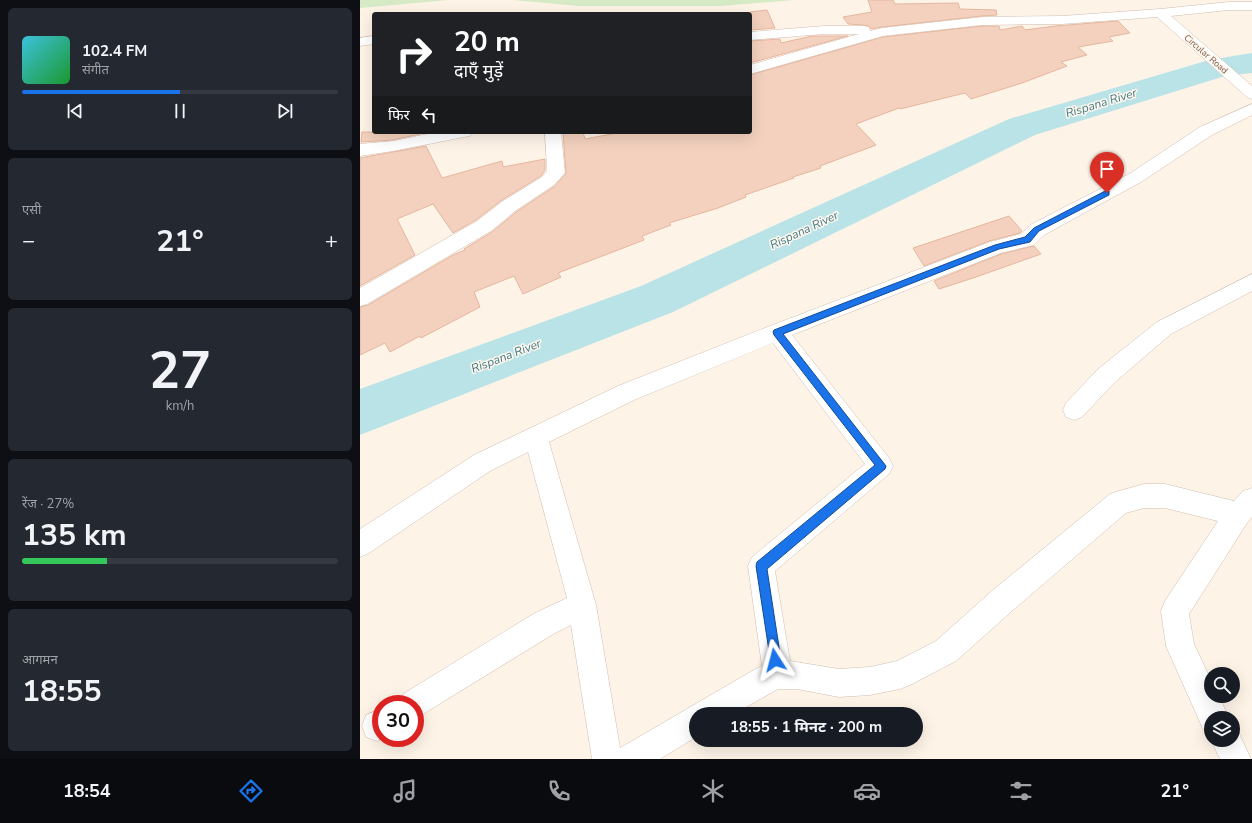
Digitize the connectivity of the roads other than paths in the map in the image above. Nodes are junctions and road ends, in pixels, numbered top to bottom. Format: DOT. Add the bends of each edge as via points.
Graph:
graph roads {
  1 [pos="1252,6"];
  2 [pos="1160,13"];
  3 [pos="879,33"];
  4 [pos="752,36"];
  5 [pos="372,40"];
  6 [pos="360,42"];
  7 [pos="752,69"];
  8 [pos="1252,94"];
  9 [pos="1252,109"];
  10 [pos="454,134"];
  11 [pos="553,134"];
  12 [pos="360,150"];
  13 [pos="1252,282"];
  14 [pos="360,298"];
  15 [pos="777,332"];
  16 [pos="1074,410"];
  17 [pos="536,437"];
  18 [pos="1245,507"];
  19 [pos="360,544"];
  20 [pos="582,605"];
  21 [pos="778,676"];
  22 [pos="424,697"];
  23 [pos="718,707"];
  24 [pos="1211,711"];
  25 [pos="689,724"];
  26 [pos="1230,747"];
  27 [pos="608,759"];
  28 [pos="631,759"];
  29 [pos="1236,759"];
  1 -- 2 [label="street" via="1212,7"];
  2 -- 3 [label="street" via="1062,20 982,21"];
  2 -- 8 [label="street, Circular Road"];
  3 -- 4 [label="street" via="836,29"];
  3 -- 7 [label="street"];
  5 -- 6 [label="street"];
  9 -- 15 [label="street" via="1206,131 1135,178 1037,230 1027,240 997,247"];
  10 -- 12 [label="street"];
  11 -- 14 [label="street" via="556,173 548,181 464,239"];
  13 -- 16 [label="street" via="1164,328 1106,376"];
  15 -- 17 [label="street" via="626,393"];
  15 -- 21 [label="street" via="881,466 761,566"];
  17 -- 19 [label="street" via="482,463"];
  17 -- 20 [label="street"];
  18 -- 21 [label="street" via="1165,496 1144,496 1119,504 946,651 900,675 870,681 839,683 797,675"];
  18 -- 24 [label="street" via="1175,611 1180,646"];
  20 -- 22 [label="street" via="545,623"];
  20 -- 27 [label="street"];
  21 -- 23 [label="street" via="762,681"];
  25 -- 28 [label="street"];
  26 -- 29 [label="street"];
}
